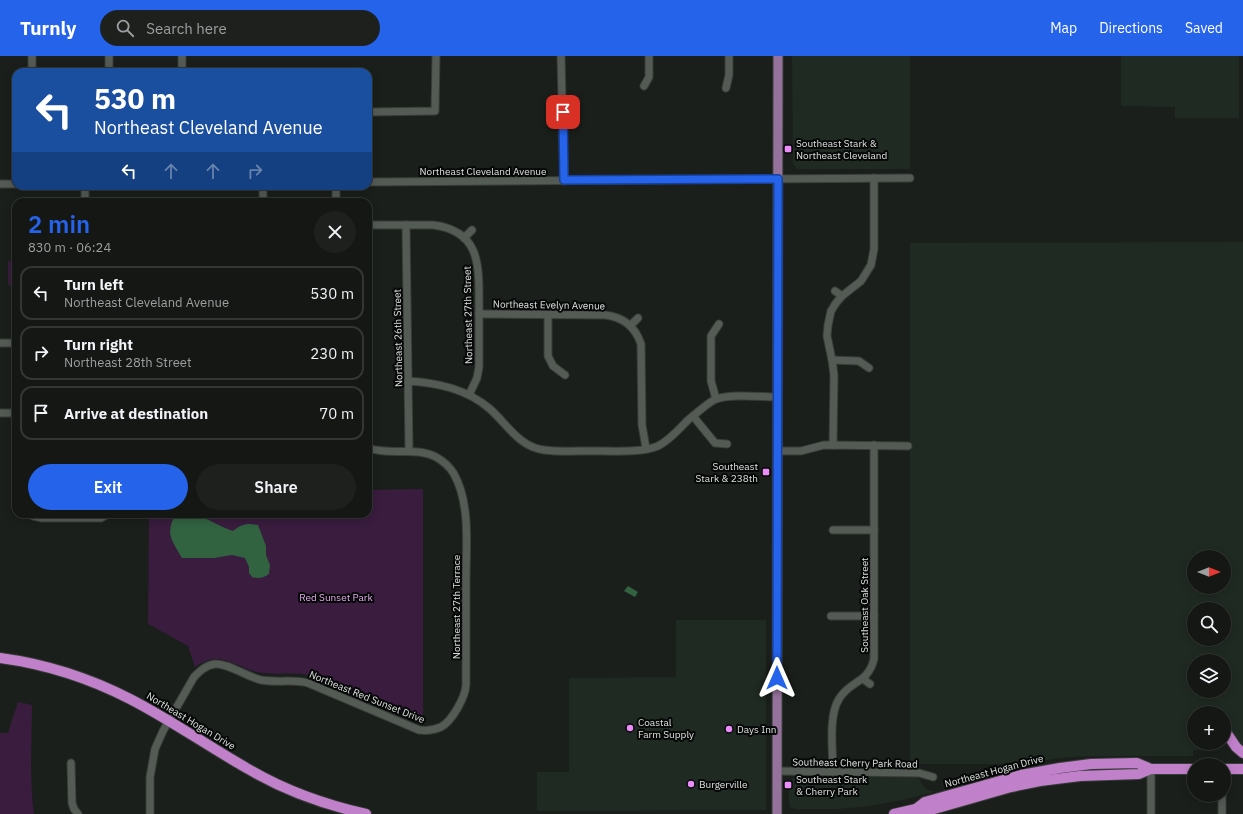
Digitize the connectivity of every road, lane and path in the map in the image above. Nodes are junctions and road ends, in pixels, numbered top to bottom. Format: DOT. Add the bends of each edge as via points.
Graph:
graph roads {
  1 [pos="32,56"];
  2 [pos="109,56"];
  3 [pos="182,56"];
  4 [pos="436,56"];
  5 [pos="561,56"];
  6 [pos="649,56"];
  7 [pos="729,56"];
  8 [pos="778,56"];
  9 [pos="32,68"];
  10 [pos="109,68"];
  11 [pos="182,68"];
  12 [pos="644,86"];
  13 [pos="726,88"];
  14 [pos="372,112"];
  15 [pos="874,178"];
  16 [pos="910,178"];
  17 [pos="778,179"];
  18 [pos="564,180"];
  19 [pos="372,182"];
  20 [pos="0,184"];
  21 [pos="12,184"];
  22 [pos="372,225"];
  23 [pos="406,225"];
  24 [pos="472,230"];
  25 [pos="464,238"];
  26 [pos="835,291"];
  27 [pos="842,296"];
  28 [pos="479,314"];
  29 [pos="548,315"];
  30 [pos="638,318"];
  31 [pos="719,324"];
  32 [pos="631,325"];
  33 [pos="0,343"];
  34 [pos="12,343"];
  35 [pos="832,360"];
  36 [pos="869,368"];
  37 [pos="565,375"];
  38 [pos="408,381"];
  39 [pos="469,395"];
  40 [pos="778,397"];
  41 [pos="716,399"];
  42 [pos="0,413"];
  43 [pos="12,413"];
  44 [pos="693,416"];
  45 [pos="727,444"];
  46 [pos="833,445"];
  47 [pos="874,445"];
  48 [pos="908,446"];
  49 [pos="646,448"];
  50 [pos="372,449"];
  51 [pos="409,451"];
  52 [pos="777,451"];
  53 [pos="42,518"];
  54 [pos="101,518"];
  55 [pos="833,530"];
  56 [pos="874,530"];
  57 [pos="831,616"];
  58 [pos="874,616"];
  59 [pos="0,658"];
  60 [pos="863,679"];
  61 [pos="870,684"];
  62 [pos="168,720"];
  63 [pos="446,724"];
  64 [pos="1231,740"];
  65 [pos="1243,753"];
  66 [pos="71,763"];
  67 [pos="1151,769"];
  68 [pos="1187,769"];
  69 [pos="1231,769"];
  70 [pos="1243,769"];
  71 [pos="777,772"];
  72 [pos="833,772"];
  73 [pos="933,777"];
  74 [pos="1222,802"];
  75 [pos="78,814"];
  76 [pos="150,814"];
  77 [pos="366,814"];
  78 [pos="777,814"];
  79 [pos="894,814"];
  80 [pos="1151,814"];
  81 [pos="1222,814"];
  1 -- 9 [label="street"];
  2 -- 10 [label="street"];
  3 -- 11 [label="street"];
  4 -- 14 [label="street" via="435,111"];
  5 -- 18 [label="street"];
  6 -- 12 [label="street" via="649,77"];
  7 -- 13 [label="street"];
  8 -- 17 [label="main road"];
  15 -- 16 [label="street, Northeast Cleveland Avenue"];
  15 -- 17 [label="street, Northeast Cleveland Avenue"];
  15 -- 27 [label="street" via="874,258 861,281"];
  17 -- 18 [label="street, Northeast Cleveland Avenue"];
  17 -- 40 [label="main road"];
  18 -- 19 [label="street, Northeast Cleveland Avenue"];
  20 -- 21 [label="street"];
  22 -- 23 [label="street"];
  23 -- 25 [label="street" via="441,226 455,231"];
  23 -- 38 [label="street, Northeast 26th Street"];
  24 -- 25 [label="street"];
  25 -- 28 [label="street, Northeast 27th Street" via="473,250 478,265"];
  26 -- 27 [label="street"];
  27 -- 35 [label="street" via="831,311 828,325 827,336"];
  28 -- 29 [label="street, Northeast Evelyn Avenue"];
  28 -- 39 [label="street, Northeast 27th Street" via="479,367"];
  29 -- 32 [label="street, Northeast Evelyn Avenue" via="605,315 620,318"];
  29 -- 37 [label="street" via="548,356 553,366"];
  30 -- 32 [label="street"];
  31 -- 41 [label="street" via="711,336 711,381"];
  32 -- 49 [label="street" via="641,344 642,425"];
  33 -- 34 [label="street"];
  35 -- 36 [label="street" via="860,361"];
  35 -- 46 [label="street"];
  38 -- 39 [label="street" via="442,385"];
  38 -- 51 [label="street, Northeast 26th Street"];
  39 -- 49 [label="street" via="489,408 522,442 536,449 565,451"];
  40 -- 41 [label="street" via="726,396"];
  40 -- 52 [label="main road"];
  41 -- 44 [label="street"];
  42 -- 43 [label="street"];
  44 -- 45 [label="street" via="715,443"];
  44 -- 49 [label="street" via="667,441"];
  46 -- 47 [label="street"];
  46 -- 52 [label="street" via="801,451"];
  47 -- 48 [label="street"];
  47 -- 56 [label="street, Southeast Oak Street"];
  50 -- 51 [label="street, Northeast 27th Terrace"];
  51 -- 63 [label="street, Northeast 27th Terrace" via="431,455 444,462 454,473 466,520 466,690 462,702"];
  52 -- 71 [label="main road"];
  53 -- 54 [label="street"];
  55 -- 56 [label="street"];
  56 -- 58 [label="street, Southeast Oak Street"];
  57 -- 58 [label="street"];
  58 -- 60 [label="street, Southeast Oak Street" via="874,659"];
  59 -- 62 [label="highway, Northeast Hogan Drive" via="43,666 87,680 130,699"];
  60 -- 61 [label="street"];
  60 -- 72 [label="street, Southeast Oak Street" via="844,692 833,712"];
  62 -- 63 [label="street, Northeast Red Sunset Drive" via="194,677 209,665 220,664 261,680 308,683 419,730 433,729"];
  62 -- 76 [label="street, Northeast Red Sunset Drive" via="153,758 150,776"];
  62 -- 77 [label="highway, Northeast Hogan Drive" via="250,771 277,784 320,802"];
  64 -- 65 [label="highway"];
  66 -- 75 [label="street" via="72,803"];
  67 -- 68 [label="highway, Northeast Hogan Drive"];
  67 -- 79 [label="highway, Northeast Hogan Drive" via="1137,764 1091,764 1042,770 925,802 916,809"];
  67 -- 80 [label="street"];
  69 -- 70 [label="highway"];
  71 -- 72 [label="street, Southeast Cherry Park Road"];
  71 -- 78 [label="main road"];
  72 -- 73 [label="street, Southeast Cherry Park Road" via="919,773"];
  74 -- 81 [label="street"];
}
